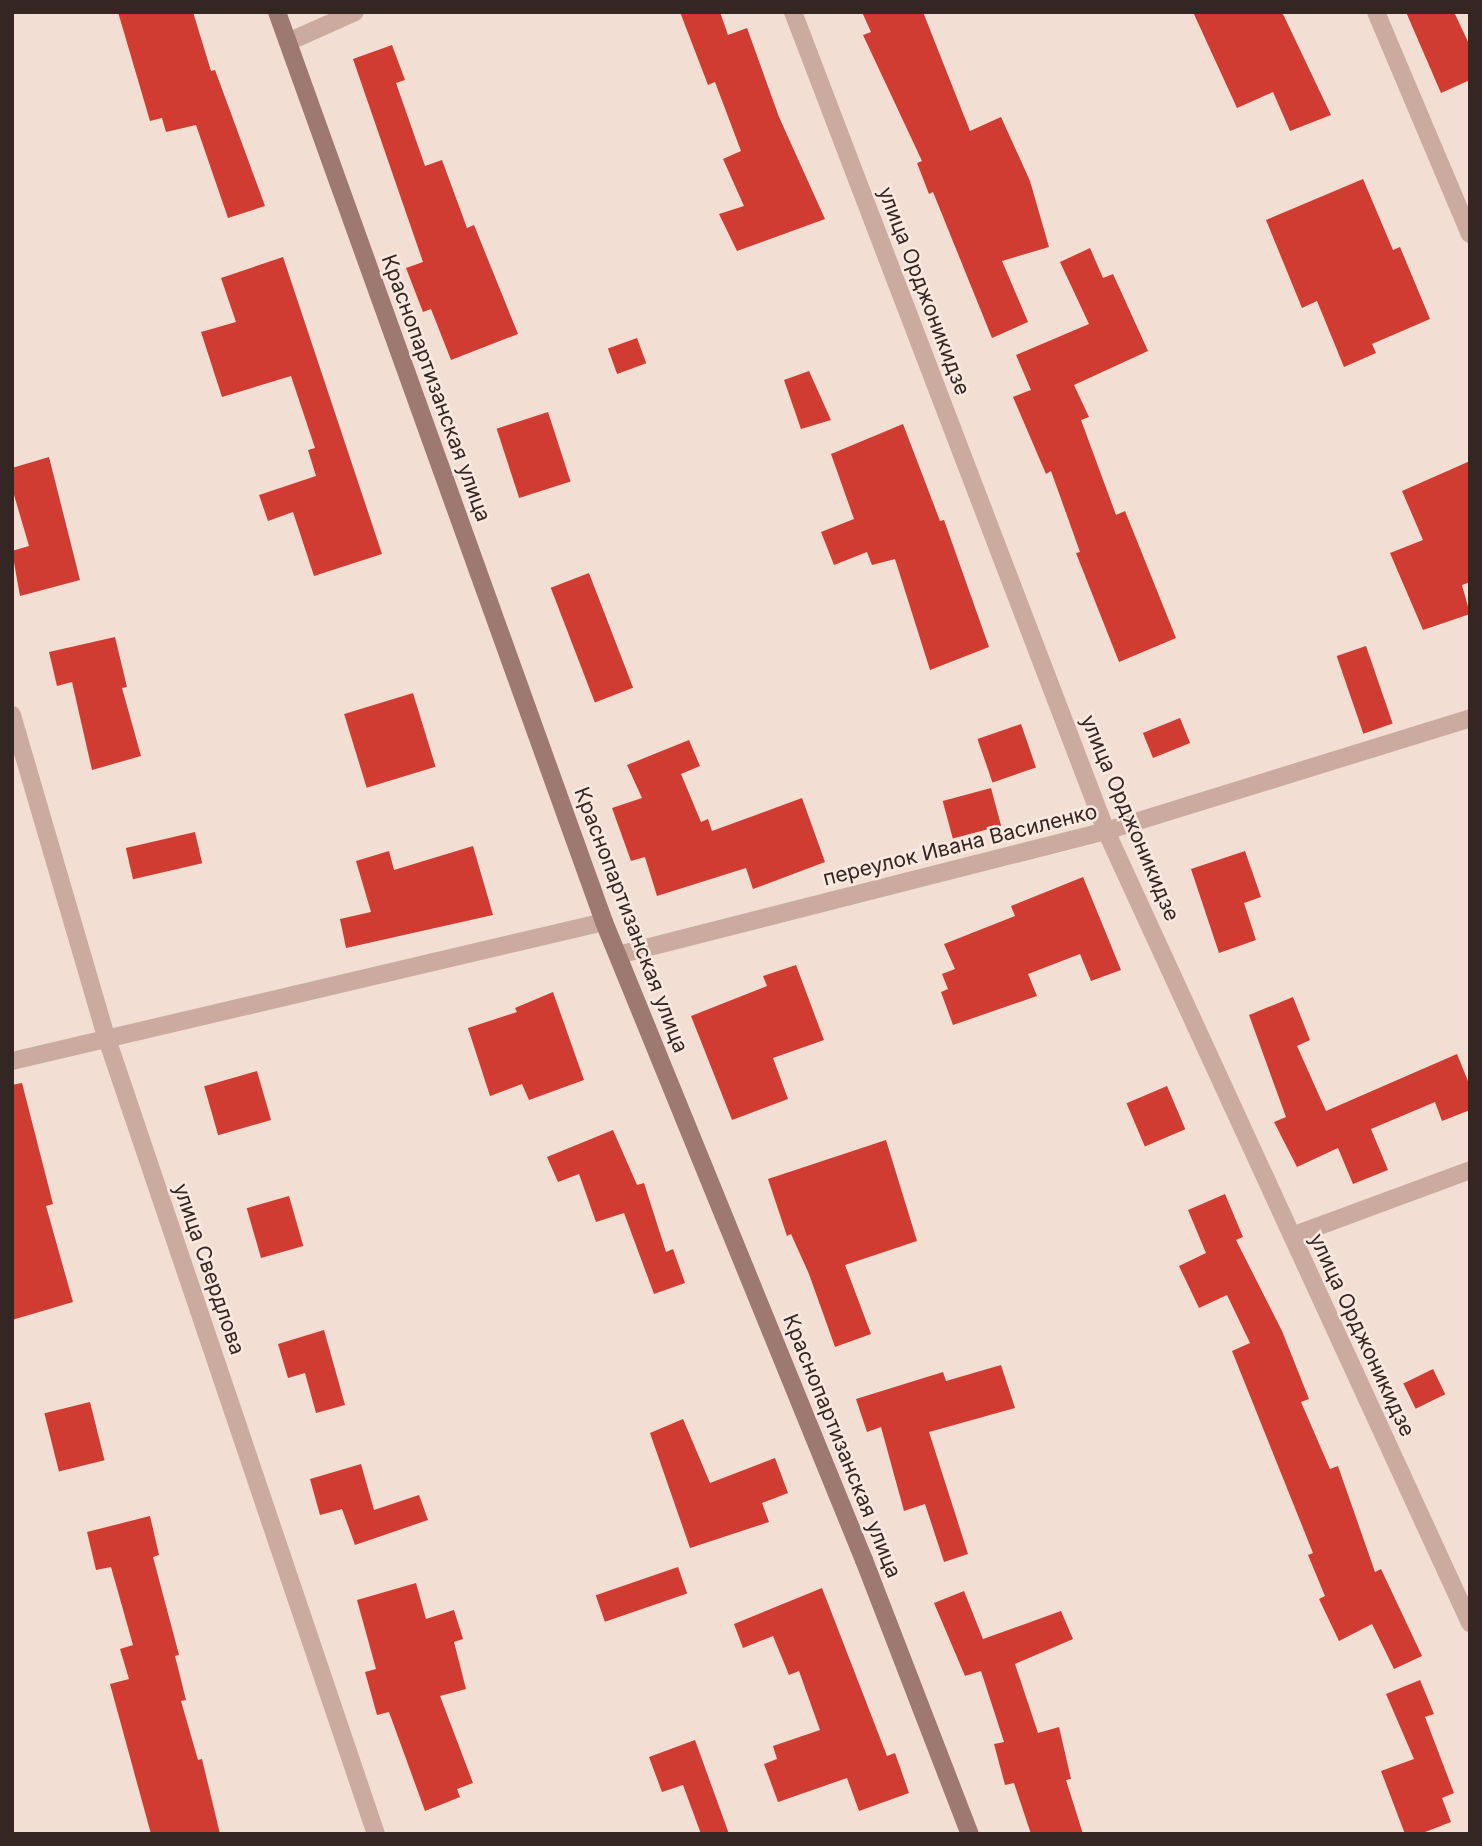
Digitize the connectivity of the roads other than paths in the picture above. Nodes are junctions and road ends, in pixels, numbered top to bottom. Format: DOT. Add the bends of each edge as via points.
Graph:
graph roads {
  1 [pos="277,12"];
  2 [pos="355,12"];
  3 [pos="793,12"];
  4 [pos="1376,12"];
  5 [pos="288,42"];
  6 [pos="1470,234"];
  7 [pos="12,715"];
  8 [pos="1470,719"];
  9 [pos="1106,831"];
  10 [pos="604,922"];
  11 [pos="618,955"];
  12 [pos="107,1038"];
  13 [pos="12,1061"];
  14 [pos="1470,1170"];
  15 [pos="1292,1236"];
  16 [pos="1470,1623"];
  17 [pos="376,1834"];
  18 [pos="970,1834"];
  1 -- 5 [label="street, Краснопартизанская улица"];
  2 -- 5 [label="street"];
  3 -- 9 [label="street, улица Орджоникидзе"];
  4 -- 6 [label="street"];
  5 -- 10 [label="street, Краснопартизанская улица"];
  7 -- 12 [label="street, улица Свердлова"];
  8 -- 9 [label="street, переулок Ивана Василенко"];
  9 -- 11 [label="street, переулок Ивана Василенко"];
  9 -- 15 [label="street, улица Орджоникидзе"];
  10 -- 11 [label="street, Краснопартизанская улица"];
  10 -- 12 [label="street"];
  11 -- 18 [label="street, Краснопартизанская улица"];
  12 -- 13 [label="street"];
  12 -- 17 [label="street, улица Свердлова"];
  14 -- 15 [label="street"];
  15 -- 16 [label="street, улица Орджоникидзе"];
}
